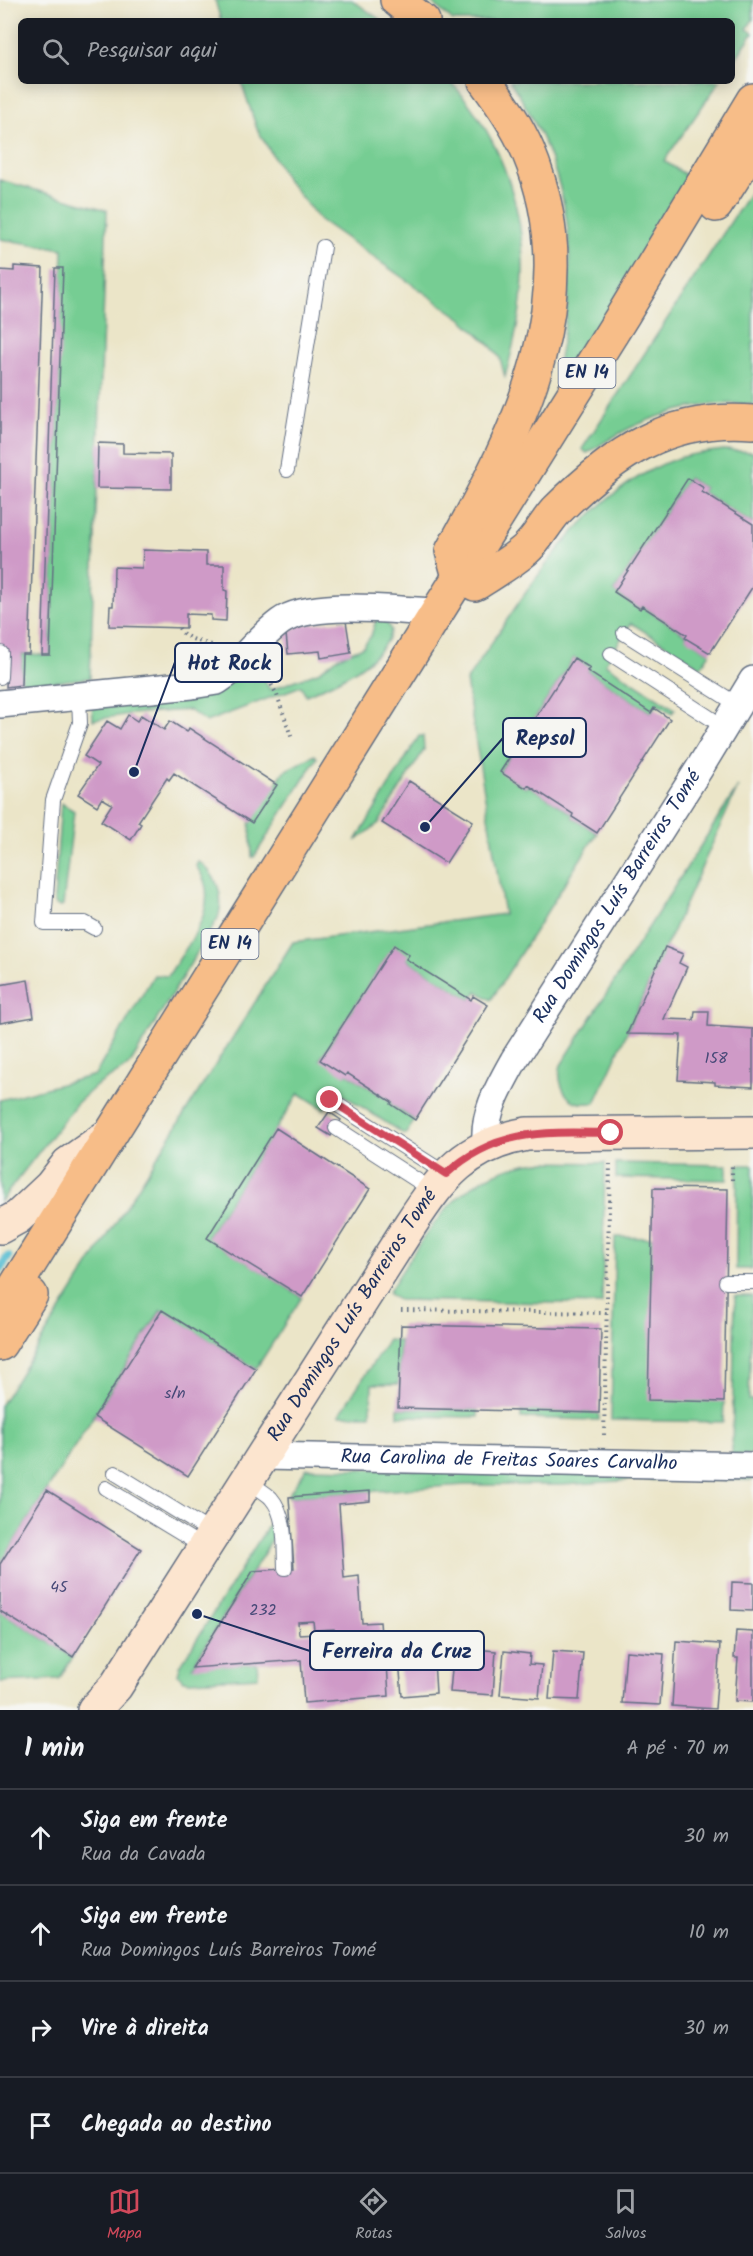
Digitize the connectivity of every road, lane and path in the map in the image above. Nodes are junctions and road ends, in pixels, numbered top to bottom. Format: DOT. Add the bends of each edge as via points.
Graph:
graph roads {
  1 [pos="397,0"];
  2 [pos="419,18"];
  3 [pos="487,84"];
  4 [pos="753,100"];
  5 [pos="753,147"];
  6 [pos="323,246"];
  7 [pos="753,422"];
  8 [pos="287,470"];
  9 [pos="467,580"];
  10 [pos="436,612"];
  11 [pos="179,628"];
  12 [pos="624,633"];
  13 [pos="1,653"];
  14 [pos="611,654"];
  15 [pos="240,660"];
  16 [pos="266,674"];
  17 [pos="0,677"];
  18 [pos="753,680"];
  19 [pos="88,695"];
  20 [pos="0,704"];
  21 [pos="731,716"];
  22 [pos="292,739"];
  23 [pos="94,928"];
  24 [pos="330,1100"];
  25 [pos="336,1128"];
  26 [pos="753,1132"];
  27 [pos="109,1135"];
  28 [pos="486,1146"];
  29 [pos="610,1163"];
  30 [pos="732,1165"];
  31 [pos="732,1180"];
  32 [pos="439,1182"];
  33 [pos="0,1227"];
  34 [pos="726,1282"];
  35 [pos="753,1282"];
  36 [pos="401,1310"];
  37 [pos="0,1311"];
  38 [pos="607,1313"];
  39 [pos="0,1344"];
  40 [pos="604,1463"];
  41 [pos="753,1466"];
  42 [pos="256,1469"];
  43 [pos="115,1473"];
  44 [pos="106,1488"];
  45 [pos="209,1541"];
  46 [pos="285,1568"];
  47 [pos="94,1710"];
  1 -- 2 [label="highway"];
  3 -- 9 [label="highway" via="509,114 528,151 542,192 550,232 550,275 548,319 522,413 485,493 452,551"];
  4 -- 9 [label="highway, EN 14"];
  5 -- 9 [label="highway, EN 14" via="562,445"];
  6 -- 8 [label="lane"];
  7 -- 9 [label="highway" via="689,425 666,431 627,452 592,476 554,514 526,550"];
  9 -- 10 [label="highway, EN 14"];
  9 -- 39 [label="highway, EN 14"];
  10 -- 15 [label="street" via="321,609 299,614 282,621"];
  10 -- 27 [label="highway, EN 14"];
  11 -- 15 [label="path" via="189,638 219,647"];
  12 -- 21 [label="lane"];
  13 -- 17 [label="lane"];
  14 -- 21 [label="lane"];
  15 -- 19 [label="street" via="222,678 207,683"];
  16 -- 22 [label="path"];
  18 -- 21 [label="street, Rua Domingos Luís Barreiros Tomé"];
  19 -- 20 [label="street"];
  19 -- 23 [label="lane" via="53,800 44,923 85,923"];
  21 -- 28 [label="street, Rua Domingos Luís Barreiros Tomé" via="514,1060 491,1107 485,1129"];
  24 -- 32 [label="lane"];
  25 -- 32 [label="lane"];
  26 -- 28 [label="main road" via="545,1133 517,1136"];
  27 -- 33 [label="main road" via="68,1164 43,1194 18,1217"];
  27 -- 37 [label="highway, EN 14"];
  28 -- 32 [label="main road, Rua Domingos Luís Barreiros Tomé" via="469,1155"];
  29 -- 38 [label="path"];
  30 -- 31 [label="path"];
  32 -- 42 [label="main road, Rua Domingos Luís Barreiros Tomé"];
  34 -- 35 [label="lane"];
  36 -- 38 [label="path"];
  38 -- 40 [label="path"];
  40 -- 41 [label="street, Rua Carolina de Freitas Soares Carvalho"];
  40 -- 42 [label="street, Rua Carolina de Freitas Soares Carvalho"];
  42 -- 45 [label="main road, Rua Domingos Luís Barreiros Tomé"];
  42 -- 46 [label="lane" via="279,1513"];
  43 -- 45 [label="lane"];
  44 -- 45 [label="lane"];
  45 -- 47 [label="main road, Rua Domingos Luís Barreiros Tomé" via="116,1686"];
}
